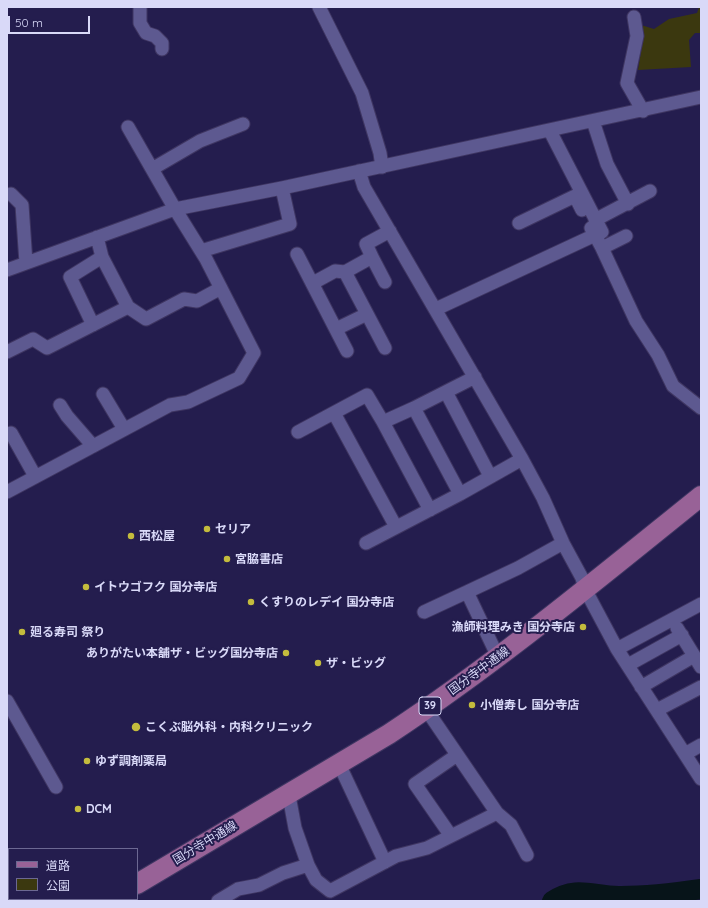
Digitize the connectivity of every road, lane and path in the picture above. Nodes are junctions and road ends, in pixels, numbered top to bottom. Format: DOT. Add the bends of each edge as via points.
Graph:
graph roads {
  1 [pos="140,7"];
  2 [pos="319,7"];
  3 [pos="634,18"];
  4 [pos="162,49"];
  5 [pos="701,97"];
  6 [pos="643,111"];
  7 [pos="593,121"];
  8 [pos="243,124"];
  9 [pos="128,127"];
  10 [pos="550,131"];
  11 [pos="382,167"];
  12 [pos="152,169"];
  13 [pos="359,171"];
  14 [pos="282,188"];
  15 [pos="650,192"];
  16 [pos="11,194"];
  17 [pos="628,204"];
  18 [pos="175,209"];
  19 [pos="595,220"];
  20 [pos="519,223"];
  21 [pos="390,231"];
  22 [pos="595,235"];
  23 [pos="626,236"];
  24 [pos="97,237"];
  25 [pos="602,248"];
  26 [pos="201,251"];
  27 [pos="297,254"];
  28 [pos="102,257"];
  29 [pos="372,257"];
  30 [pos="26,263"];
  31 [pos="7,270"];
  32 [pos="345,272"];
  33 [pos="385,282"];
  34 [pos="312,283"];
  35 [pos="221,288"];
  36 [pos="128,307"];
  37 [pos="436,310"];
  38 [pos="367,314"];
  39 [pos="93,325"];
  40 [pos="336,329"];
  41 [pos="385,348"];
  42 [pos="347,351"];
  43 [pos="7,352"];
  44 [pos="475,377"];
  45 [pos="446,392"];
  46 [pos="103,394"];
  47 [pos="60,405"];
  48 [pos="414,408"];
  49 [pos="701,408"];
  50 [pos="334,413"];
  51 [pos="383,422"];
  52 [pos="124,430"];
  53 [pos="298,432"];
  54 [pos="11,433"];
  55 [pos="92,446"];
  56 [pos="522,459"];
  57 [pos="36,476"];
  58 [pos="490,476"];
  59 [pos="7,492"];
  60 [pos="460,494"];
  61 [pos="701,496"];
  62 [pos="430,510"];
  63 [pos="396,527"];
  64 [pos="366,543"];
  65 [pos="563,543"];
  66 [pos="585,589"];
  67 [pos="467,592"];
  68 [pos="701,604"];
  69 [pos="424,612"];
  70 [pos="672,619"];
  71 [pos="682,635"];
  72 [pos="617,649"];
  73 [pos="694,656"];
  74 [pos="498,657"];
  75 [pos="628,665"];
  76 [pos="701,667"];
  77 [pos="641,686"];
  78 [pos="701,687"];
  79 [pos="7,701"];
  80 [pos="426,709"];
  81 [pos="657,710"];
  82 [pos="701,746"];
  83 [pos="685,754"];
  84 [pos="457,755"];
  85 [pos="339,764"];
  86 [pos="701,779"];
  87 [pos="56,788"];
  88 [pos="288,794"];
  89 [pos="497,813"];
  90 [pos="451,836"];
  91 [pos="527,855"];
  92 [pos="385,862"];
  93 [pos="308,865"];
  94 [pos="138,883"];
  95 [pos="218,901"];
  1 -- 4 [label="street" via="140,22 146,33 155,36 162,43"];
  2 -- 11 [label="street" via="362,93"];
  3 -- 6 [label="street" via="637,36 627,83"];
  5 -- 6 [label="street"];
  6 -- 7 [label="street"];
  7 -- 10 [label="street"];
  7 -- 17 [label="street" via="607,164"];
  8 -- 12 [label="street" via="200,141"];
  9 -- 12 [label="street"];
  10 -- 11 [label="street"];
  10 -- 19 [label="street"];
  11 -- 13 [label="street"];
  12 -- 18 [label="street"];
  13 -- 14 [label="street"];
  13 -- 21 [label="street" via="364,187"];
  14 -- 18 [label="street"];
  14 -- 26 [label="street" via="290,224"];
  15 -- 17 [label="street"];
  16 -- 30 [label="street" via="22,205"];
  17 -- 19 [label="street"];
  18 -- 24 [label="street"];
  18 -- 26 [label="street"];
  19 -- 22 [label="street" via="602,232"];
  20 -- 22 [label="street" via="575,196"];
  21 -- 29 [label="street" via="366,244"];
  21 -- 37 [label="street"];
  22 -- 25 [label="street"];
  22 -- 37 [label="street"];
  23 -- 25 [label="street"];
  24 -- 28 [label="street"];
  24 -- 30 [label="street"];
  25 -- 49 [label="street" via="636,321 658,355 673,386"];
  26 -- 35 [label="street"];
  27 -- 34 [label="street"];
  28 -- 36 [label="street"];
  28 -- 39 [label="street" via="70,277"];
  29 -- 32 [label="street"];
  29 -- 33 [label="street"];
  30 -- 31 [label="street"];
  32 -- 34 [label="street" via="334,271"];
  32 -- 38 [label="street"];
  34 -- 40 [label="street"];
  35 -- 36 [label="street" via="197,301 184,299 146,319"];
  35 -- 52 [label="street" via="254,353 239,378 188,402 170,405"];
  36 -- 39 [label="street"];
  37 -- 44 [label="street"];
  38 -- 40 [label="street"];
  38 -- 41 [label="street"];
  39 -- 43 [label="street" via="47,348 34,339"];
  40 -- 42 [label="street"];
  44 -- 45 [label="street"];
  44 -- 56 [label="street"];
  45 -- 48 [label="street"];
  45 -- 58 [label="street"];
  46 -- 52 [label="street"];
  47 -- 55 [label="street"];
  48 -- 51 [label="street"];
  48 -- 60 [label="street"];
  50 -- 51 [label="street" via="367,395"];
  50 -- 53 [label="street"];
  50 -- 63 [label="street"];
  51 -- 62 [label="street"];
  52 -- 55 [label="street"];
  54 -- 57 [label="street"];
  55 -- 57 [label="street"];
  56 -- 58 [label="street"];
  56 -- 65 [label="street"];
  57 -- 59 [label="street"];
  58 -- 60 [label="street"];
  60 -- 62 [label="street"];
  61 -- 66 [label="main road, 国分寺中通線 / 39"];
  62 -- 63 [label="street"];
  63 -- 64 [label="street"];
  65 -- 66 [label="street" via="582,578"];
  65 -- 67 [label="street"];
  66 -- 72 [label="street"];
  66 -- 74 [label="main road, 国分寺中通線 / 39"];
  67 -- 69 [label="street"];
  67 -- 74 [label="street"];
  68 -- 70 [label="street"];
  70 -- 71 [label="street"];
  70 -- 72 [label="street"];
  71 -- 73 [label="street"];
  71 -- 75 [label="street"];
  72 -- 75 [label="street"];
  73 -- 76 [label="street"];
  73 -- 77 [label="street"];
  74 -- 80 [label="main road, 国分寺中通線 / 39"];
  75 -- 77 [label="street"];
  77 -- 81 [label="street"];
  78 -- 81 [label="street"];
  79 -- 87 [label="street"];
  80 -- 84 [label="street"];
  80 -- 85 [label="main road, 国分寺中通線 / 39"];
  81 -- 83 [label="street"];
  82 -- 83 [label="street"];
  83 -- 86 [label="street"];
  84 -- 89 [label="street"];
  84 -- 90 [label="street" via="415,784"];
  85 -- 88 [label="main road, 国分寺中通線 / 39"];
  85 -- 92 [label="street"];
  88 -- 93 [label="street"];
  88 -- 94 [label="main road, 国分寺中通線 / 39"];
  89 -- 90 [label="street"];
  89 -- 91 [label="street" via="511,825"];
  90 -- 92 [label="street" via="427,848 396,856"];
  92 -- 93 [label="street" via="330,891 316,880"];
  93 -- 95 [label="street" via="259,885 238,889"];
}
